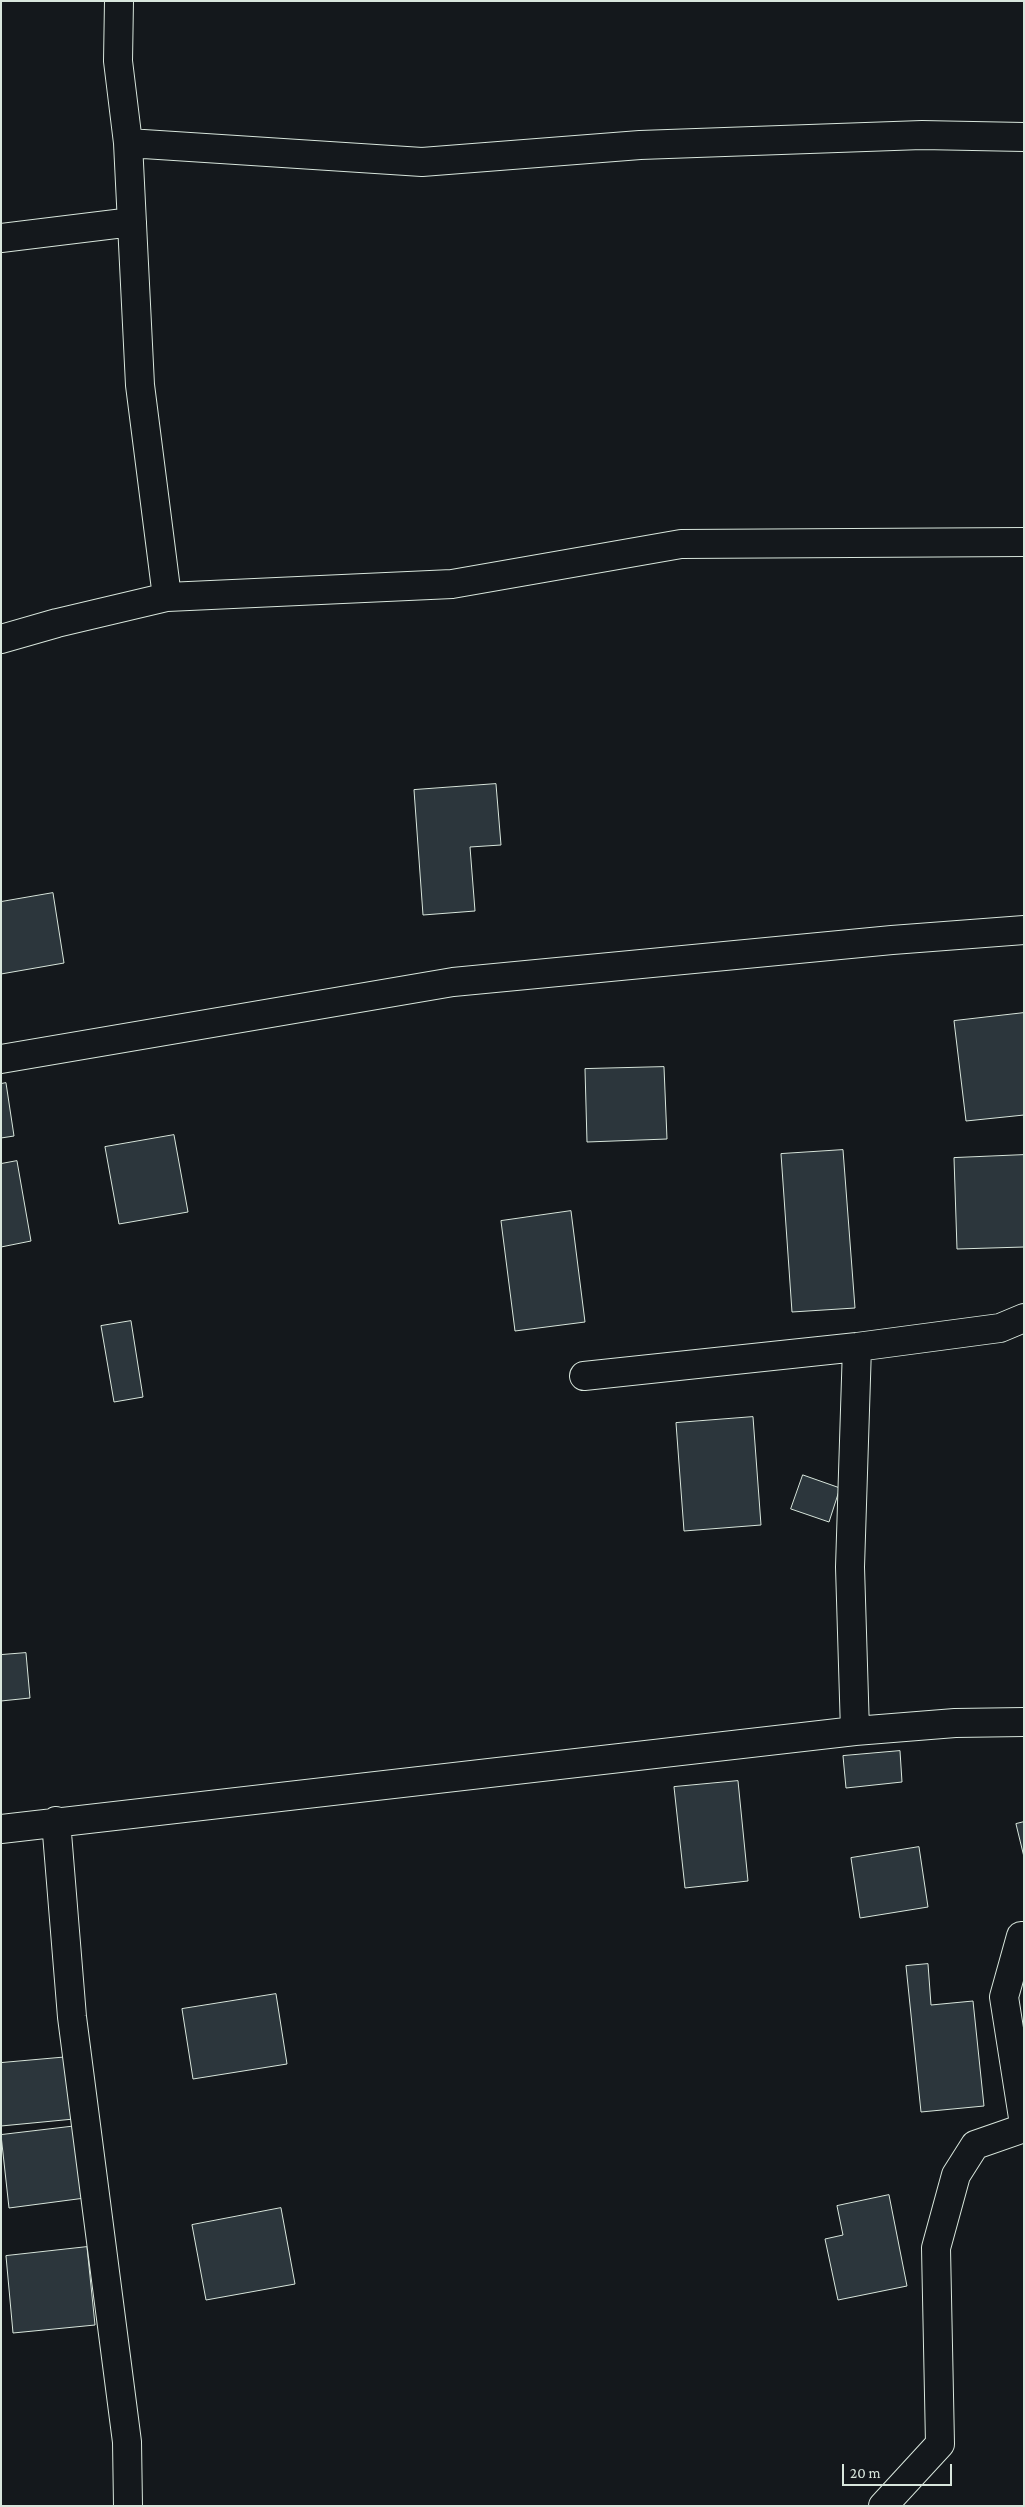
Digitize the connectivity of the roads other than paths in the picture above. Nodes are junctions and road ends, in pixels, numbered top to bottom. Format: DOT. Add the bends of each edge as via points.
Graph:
graph roads {
  1 [pos="119,1"];
  2 [pos="1024,136"];
  3 [pos="128,143"];
  4 [pos="132,222"];
  5 [pos="1,238"];
  6 [pos="1024,542"];
  7 [pos="167,597"];
  8 [pos="1,639"];
  9 [pos="1024,930"];
  10 [pos="1,1060"];
  11 [pos="1024,1318"];
  12 [pos="858,1347"];
  13 [pos="584,1376"];
  14 [pos="1024,1722"];
  15 [pos="855,1731"];
  16 [pos="56,1822"];
  17 [pos="1,1829"];
  18 [pos="1024,1936"];
  19 [pos="1024,2124"];
  20 [pos="1024,2128"];
  21 [pos="128,2506"];
  22 [pos="883,2506"];
  1 -- 3 [label="street" via="118,61"];
  2 -- 3 [label="street" via="922,135 640,145 422,162"];
  3 -- 4 [label="street"];
  4 -- 5 [label="street"];
  4 -- 7 [label="street" via="140,386"];
  6 -- 7 [label="street" via="681,544 452,584"];
  7 -- 8 [label="street"];
  9 -- 10 [label="street" via="883,940 453,982"];
  11 -- 12 [label="street" via="1000,1328"];
  12 -- 13 [label="street"];
  12 -- 15 [label="street" via="850,1567"];
  14 -- 15 [label="street" via="955,1723"];
  15 -- 16 [label="street"];
  16 -- 17 [label="street"];
  16 -- 21 [label="street" via="72,2017 127,2442"];
  18 -- 19 [label="street" via="1021,1936 1004,1998"];
  20 -- 22 [label="street" via="974,2145 956,2175 936,2248 940,2444"];
}
